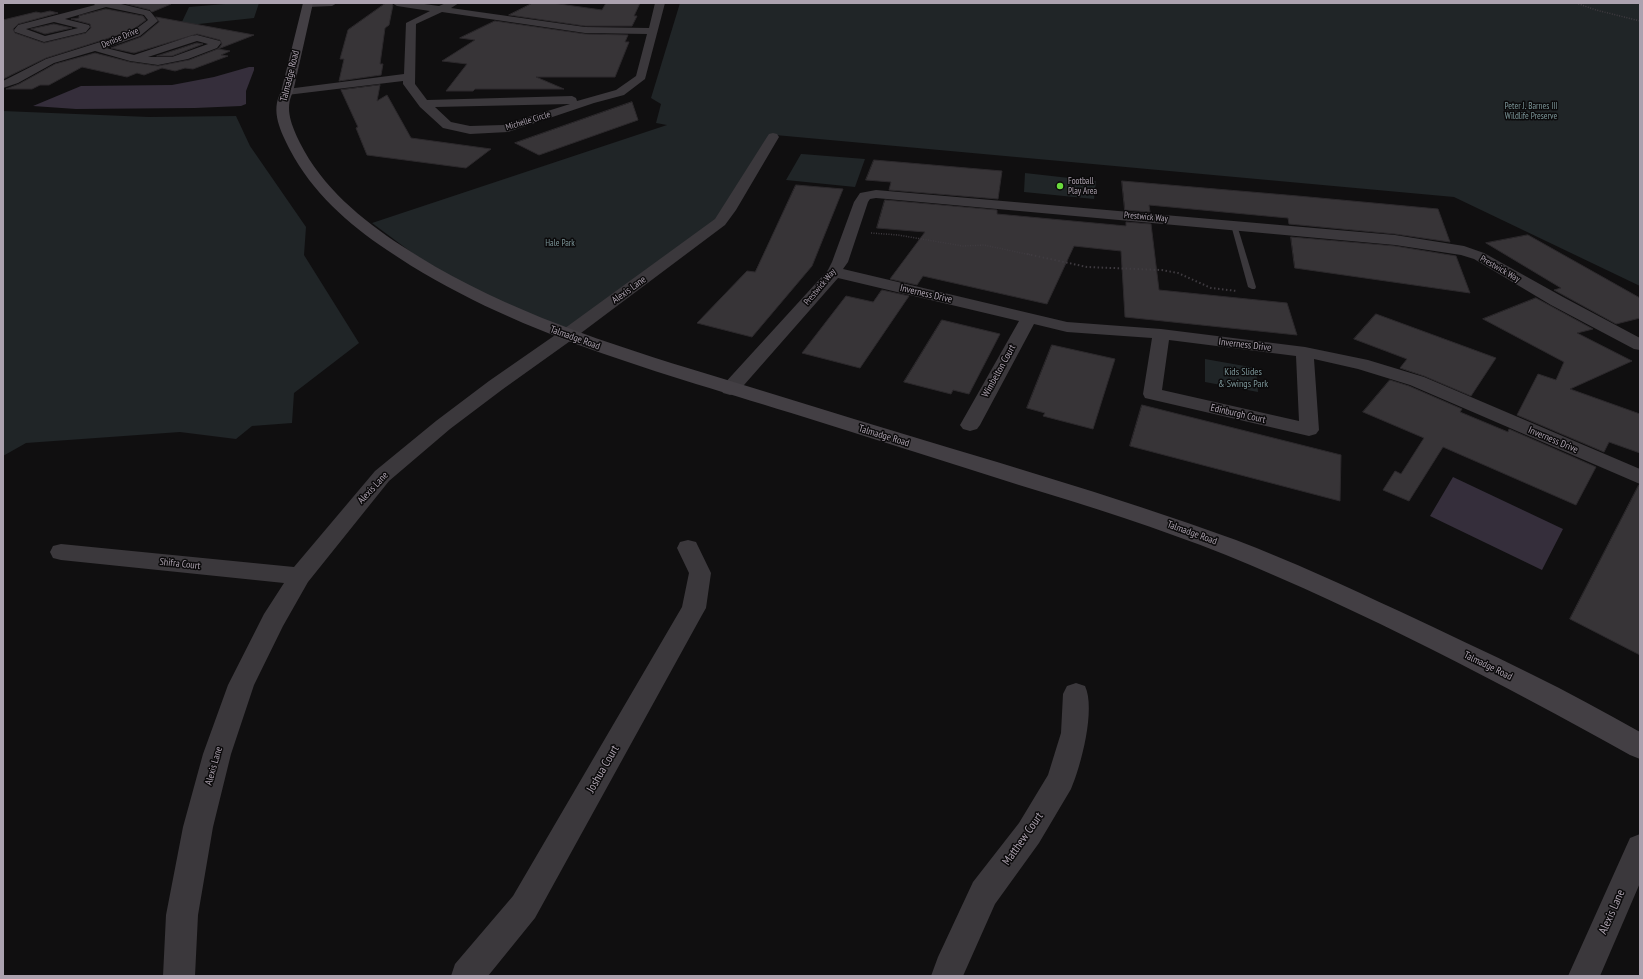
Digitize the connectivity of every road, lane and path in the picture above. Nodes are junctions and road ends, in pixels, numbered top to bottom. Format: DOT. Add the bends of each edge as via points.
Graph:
graph roads {
  1 [pos="332,3"];
  2 [pos="396,3"];
  3 [pos="454,3"];
  4 [pos="660,3"];
  5 [pos="1576,3"];
  6 [pos="105,4"];
  7 [pos="308,4"];
  8 [pos="440,9"];
  9 [pos="55,19"];
  10 [pos="1640,21"];
  11 [pos="652,31"];
  12 [pos="95,48"];
  13 [pos="136,58"];
  14 [pos="9,69"];
  15 [pos="35,69"];
  16 [pos="410,77"];
  17 [pos="3,85"];
  18 [pos="287,92"];
  19 [pos="590,100"];
  20 [pos="424,104"];
  21 [pos="773,137"];
  22 [pos="1234,225"];
  23 [pos="852,231"];
  24 [pos="834,272"];
  25 [pos="1252,287"];
  26 [pos="1028,317"];
  27 [pos="1160,334"];
  28 [pos="567,335"];
  29 [pos="1640,345"];
  30 [pos="1305,352"];
  31 [pos="730,388"];
  32 [pos="970,425"];
  33 [pos="1640,478"];
  34 [pos="688,548"];
  35 [pos="61,552"];
  36 [pos="300,576"];
  37 [pos="1076,694"];
  38 [pos="1640,746"];
  39 [pos="1640,848"];
  40 [pos="179,976"];
  41 [pos="467,976"];
  42 [pos="948,976"];
  43 [pos="1584,976"];
  1 -- 7 [label="street"];
  2 -- 8 [label="street"];
  3 -- 8 [label="street, Michelle Circle"];
  4 -- 11 [label="street, Michelle Circle"];
  5 -- 10 [label="path"];
  6 -- 9 [label="street"];
  6 -- 12 [label="street, Denise Drive" via="146,12 152,21 136,34"];
  7 -- 18 [label="street, Talmadge Road"];
  8 -- 11 [label="street" via="585,30"];
  8 -- 16 [label="street, Michelle Circle" via="411,23"];
  9 -- 9 [label="street" via="22,27 19,30 44,39 82,30 85,27"];
  11 -- 19 [label="street, Michelle Circle" via="641,76 620,94"];
  12 -- 13 [label="street"];
  12 -- 15 [label="street, Denise Drive" via="50,61"];
  13 -- 13 [label="street" via="165,62 216,43 191,39"];
  14 -- 15 [label="street"];
  15 -- 17 [label="street, Denise Drive"];
  16 -- 18 [label="street"];
  16 -- 20 [label="street, Michelle Circle" via="409,84"];
  18 -- 28 [label="street, Talmadge Road" via="282,101 285,124 308,170 332,199 396,249 451,283 505,310"];
  19 -- 20 [label="street, Michelle Circle"];
  19 -- 20 [label="street, Michelle Circle" via="504,129 470,130 447,125"];
  21 -- 28 [label="street, Alexis Lane" via="720,222"];
  22 -- 23 [label="street, Prestwick Way" via="876,194 865,196 861,202"];
  22 -- 25 [label="lane"];
  22 -- 29 [label="street, Prestwick Way" via="1395,240 1464,251 1479,256"];
  23 -- 24 [label="street, Prestwick Way"];
  23 -- 25 [label="path" via="898,235 963,246 984,245 1087,267 1162,270 1178,273 1211,288 1254,292"];
  24 -- 26 [label="street, Inverness Drive"];
  24 -- 31 [label="street, Prestwick Way"];
  26 -- 27 [label="street, Inverness Drive" via="1068,327"];
  26 -- 32 [label="street, Wimbelton Court"];
  27 -- 30 [label="street, Inverness Drive"];
  27 -- 30 [label="street, Edinburgh Court" via="1152,394 1309,430"];
  28 -- 31 [label="street, Talmadge Road"];
  28 -- 36 [label="street, Alexis Lane" via="443,425 382,476"];
  30 -- 33 [label="street, Inverness Drive" via="1362,364 1416,380"];
  31 -- 38 [label="street, Talmadge Road" via="1130,511 1232,548 1327,588 1415,630 1524,683"];
  34 -- 41 [label="street, Joshua Court" via="700,573 694,608 524,907"];
  35 -- 36 [label="street, Shifra Court"];
  36 -- 40 [label="street, Alexis Lane" via="273,621 241,685 217,754 198,827 182,915"];
  37 -- 42 [label="street, Matthew Court" via="1074,733 1061,780 1029,833 984,893 949,968"];
  39 -- 43 [label="street, Alexis Lane"];
}
